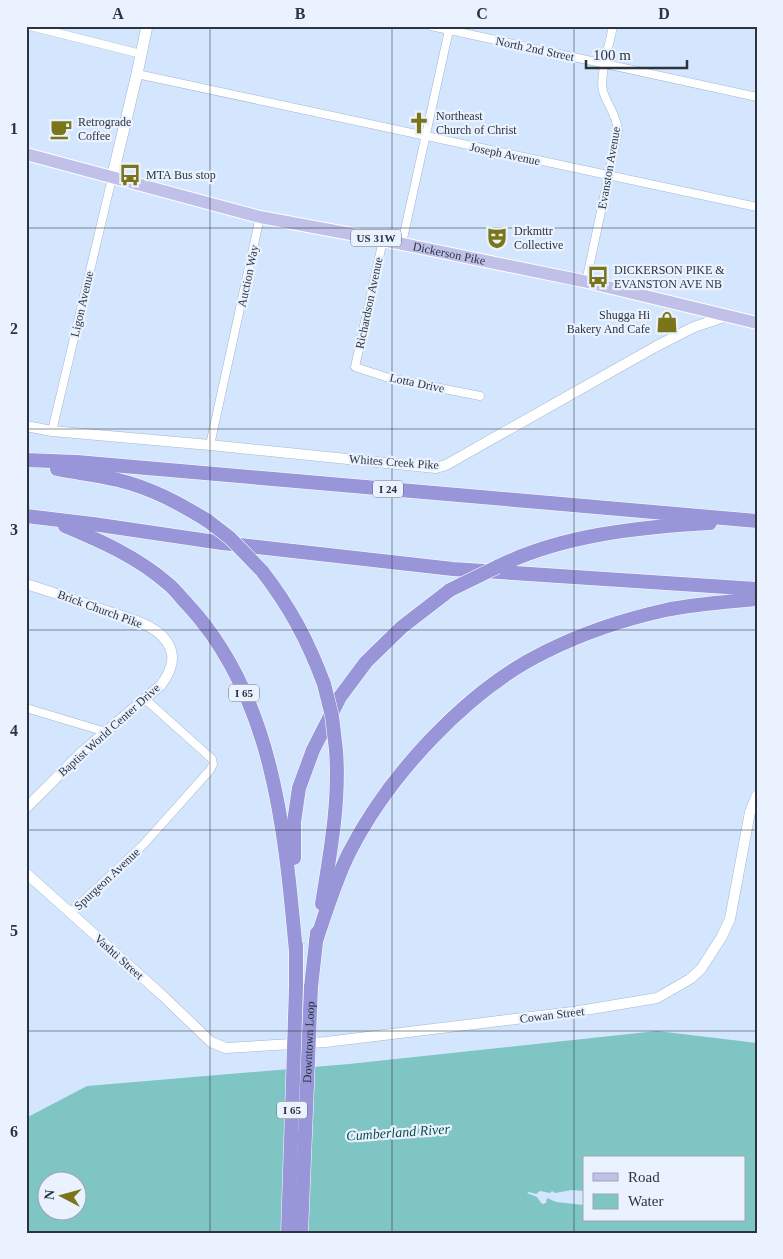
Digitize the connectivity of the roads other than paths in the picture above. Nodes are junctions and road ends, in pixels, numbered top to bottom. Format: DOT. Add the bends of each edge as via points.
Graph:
graph roads {
  1 [pos="30,26"];
  2 [pos="147,26"];
  3 [pos="431,26"];
  4 [pos="613,26"];
  5 [pos="450,30"];
  6 [pos="141,54"];
  7 [pos="605,64"];
  8 [pos="137,74"];
  9 [pos="757,97"];
  10 [pos="425,137"];
  11 [pos="26,154"];
  12 [pos="609,176"];
  13 [pos="112,178"];
  14 [pos="757,207"];
  15 [pos="260,217"];
  16 [pos="383,240"];
  17 [pos="402,244"];
  18 [pos="586,282"];
  19 [pos="727,316"];
  20 [pos="757,323"];
  21 [pos="355,366"];
  22 [pos="480,396"];
  23 [pos="26,426"];
  24 [pos="52,431"];
  25 [pos="210,444"];
  26 [pos="26,462"];
  27 [pos="26,516"];
  28 [pos="53,520"];
  29 [pos="754,521"];
  30 [pos="26,584"];
  31 [pos="757,589"];
  32 [pos="757,600"];
  33 [pos="169,644"];
  34 [pos="145,699"];
  35 [pos="26,708"];
  36 [pos="106,732"];
  37 [pos="757,795"];
  38 [pos="26,808"];
  39 [pos="26,873"];
  40 [pos="70,913"];
  41 [pos="316,942"];
  42 [pos="296,952"];
  43 [pos="211,1042"];
  44 [pos="288,1233"];
  45 [pos="301,1233"];
  1 -- 6 [label="street"];
  2 -- 6 [label="main road"];
  3 -- 5 [label="street, North 2nd Street"];
  4 -- 7 [label="street, Evanston Avenue"];
  5 -- 7 [label="street, North 2nd Street"];
  5 -- 10 [label="street"];
  6 -- 8 [label="main road"];
  7 -- 9 [label="street, North 2nd Street"];
  7 -- 12 [label="street, Evanston Avenue" via="603,90 618,131"];
  8 -- 10 [label="street, Joseph Avenue"];
  8 -- 13 [label="main road"];
  10 -- 12 [label="street, Joseph Avenue"];
  10 -- 17 [label="street"];
  11 -- 13 [label="main road, Dickerson Pike / US 31W"];
  12 -- 14 [label="street, Joseph Avenue"];
  12 -- 18 [label="street, Evanston Avenue"];
  13 -- 15 [label="main road, Dickerson Pike / US 31W"];
  13 -- 24 [label="street, Ligon Avenue"];
  15 -- 16 [label="main road, Dickerson Pike / US 31W"];
  15 -- 25 [label="street, Auction Way"];
  16 -- 17 [label="main road, Dickerson Pike / US 31W"];
  16 -- 21 [label="street, Richardson Avenue"];
  17 -- 18 [label="main road, Dickerson Pike / US 31W"];
  18 -- 19 [label="main road, Dickerson Pike / US 31W"];
  19 -- 20 [label="main road, Dickerson Pike / US 31W"];
  19 -- 25 [label="street, Whites Creek Pike" via="655,346 436,468"];
  21 -- 22 [label="street, Lotta Drive" via="389,378"];
  23 -- 24 [label="street, Whites Creek Pike"];
  24 -- 25 [label="street, Whites Creek Pike"];
  26 -- 29 [label="highway, I 24" via="87,463"];
  26 -- 41 [label="highway, I 65, bridge" via="127,483 172,500 230,538 280,594 297,621 324,684 332,716 338,780"];
  27 -- 28 [label="highway"];
  28 -- 31 [label="highway" via="453,568"];
  28 -- 42 [label="highway, I 65" via="137,560 168,583 221,648 254,716 269,766 285,844"];
  29 -- 42 [label="highway, bridge" via="636,530 568,541 519,556 450,590 402,627 366,662 340,697 312,750 298,788 294,822"];
  30 -- 33 [label="street, Brick Church Pike" via="135,621 156,630"];
  32 -- 41 [label="highway" via="666,611 585,635 544,652 470,702 404,768 370,815 349,853"];
  33 -- 34 [label="street, Baptist World Center Drive" via="173,661 170,673"];
  34 -- 36 [label="street, Baptist World Center Drive"];
  34 -- 40 [label="street, Spurgeon Avenue" via="212,759 213,764 143,845"];
  35 -- 36 [label="street"];
  36 -- 38 [label="street, Baptist World Center Drive"];
  37 -- 43 [label="street, Cowan Street" via="750,812 730,919 721,938 701,969 657,998 574,1012 326,1042 226,1048"];
  39 -- 40 [label="street, Vashti Street"];
  40 -- 43 [label="street, Vashti Street"];
  41 -- 45 [label="highway, Downtown Loop / I 65, bridge" via="311,987"];
  42 -- 44 [label="highway, Downtown Loop / I 65, bridge"];
}
